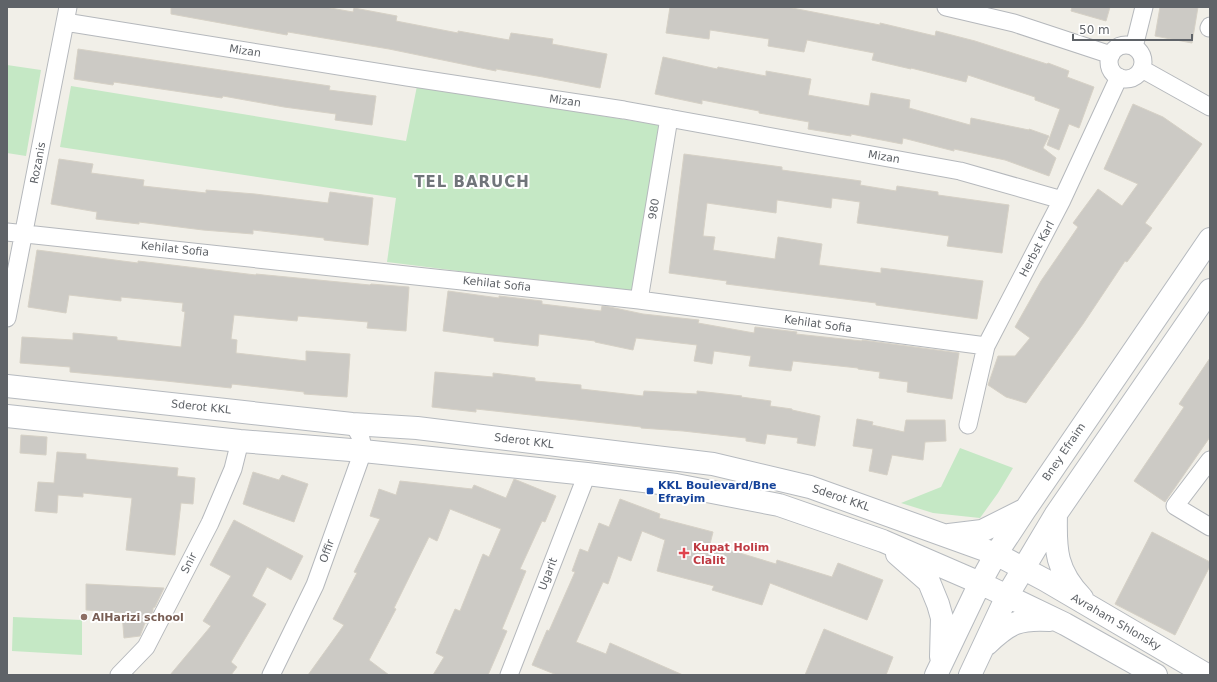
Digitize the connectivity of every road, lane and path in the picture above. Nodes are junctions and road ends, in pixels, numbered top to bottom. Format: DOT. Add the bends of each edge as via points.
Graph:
graph roads {
  1 [pos="946,7"];
  2 [pos="1144,7"];
  3 [pos="66,14"];
  4 [pos="1134,47"];
  5 [pos="1111,55"];
  6 [pos="1142,69"];
  7 [pos="1118,77"];
  8 [pos="1210,107"];
  9 [pos="669,118"];
  10 [pos="1062,200"];
  11 [pos="7,232"];
  12 [pos="24,233"];
  13 [pos="1210,240"];
  14 [pos="1210,290"];
  15 [pos="639,300"];
  16 [pos="7,318"];
  17 [pos="986,346"];
  18 [pos="7,386"];
  19 [pos="7,416"];
  20 [pos="352,424"];
  21 [pos="968,425"];
  22 [pos="240,441"];
  23 [pos="363,451"];
  24 [pos="1210,460"];
  25 [pos="588,474"];
  26 [pos="1025,510"];
  27 [pos="1056,514"];
  28 [pos="1210,527"];
  29 [pos="945,535"];
  30 [pos="883,541"];
  31 [pos="996,554"];
  32 [pos="1024,569"];
  33 [pos="980,583"];
  34 [pos="1007,596"];
  35 [pos="1091,607"];
  36 [pos="1065,624"];
  37 [pos="980,651"];
  38 [pos="938,669"];
  39 [pos="119,675"];
  40 [pos="271,675"];
  41 [pos="509,675"];
  42 [pos="970,675"];
  43 [pos="1156,675"];
  44 [pos="1208,675"];
  1 -- 5 [label="street" via="1014,23"];
  2 -- 4 [label="street"];
  3 -- 9 [label="street, Mizan" via="392,74"];
  3 -- 12 [label="street, Rozanis"];
  4 -- 5 [label="street" via="1122,46"];
  4 -- 6 [label="street" via="1142,57"];
  5 -- 7 [label="street" via="1110,67"];
  6 -- 7 [label="street" via="1130,78"];
  6 -- 8 [label="street"];
  7 -- 10 [label="street, Herbst Karl"];
  9 -- 10 [label="street, Mizan" via="960,171"];
  9 -- 15 [label="street, 980"];
  10 -- 17 [label="street, Herbst Karl"];
  11 -- 12 [label="street, Kehilat Sofia"];
  12 -- 15 [label="street, Kehilat Sofia"];
  12 -- 16 [label="street, Rozanis"];
  13 -- 26 [label="main road, Bney Efraim"];
  14 -- 27 [label="main road"];
  15 -- 17 [label="street, Kehilat Sofia"];
  17 -- 21 [label="street, Herbst Karl"];
  18 -- 20 [label="main road, Sderot KKL"];
  19 -- 22 [label="main road"];
  20 -- 23 [label="street" via="359,432"];
  20 -- 29 [label="main road, Sderot KKL" via="417,428 713,464 810,487"];
  22 -- 23 [label="main road"];
  22 -- 39 [label="street, Snir" via="232,469 210,523 146,647"];
  23 -- 25 [label="main road"];
  23 -- 40 [label="street, Offir" via="315,585"];
  24 -- 28 [label="street" via="1175,506"];
  25 -- 30 [label="main road" via="676,485 779,505"];
  25 -- 41 [label="street, Ugarit"];
  26 -- 29 [label="main road" via="982,531"];
  26 -- 31 [label="main road, Bney Efraim"];
  27 -- 32 [label="main road"];
  27 -- 35 [label="main road" via="1055,541 1061,567 1069,582"];
  29 -- 31 [label="main road, Sderot KKL"];
  30 -- 33 [label="main road"];
  30 -- 38 [label="main road" via="929,582 942,618"];
  31 -- 32 [label="main road, Sderot KKL"];
  31 -- 33 [label="main road, Bney Efraim"];
  32 -- 34 [label="main road"];
  32 -- 35 [label="main road, Avraham Shlonsky"];
  33 -- 34 [label="main road"];
  33 -- 38 [label="main road, Bney Efraim"];
  34 -- 36 [label="main road"];
  34 -- 37 [label="main road"];
  35 -- 44 [label="main road, Avraham Shlonsky"];
  36 -- 37 [label="main road" via="1024,620 999,632"];
  36 -- 43 [label="main road"];
  37 -- 42 [label="main road"];
}
